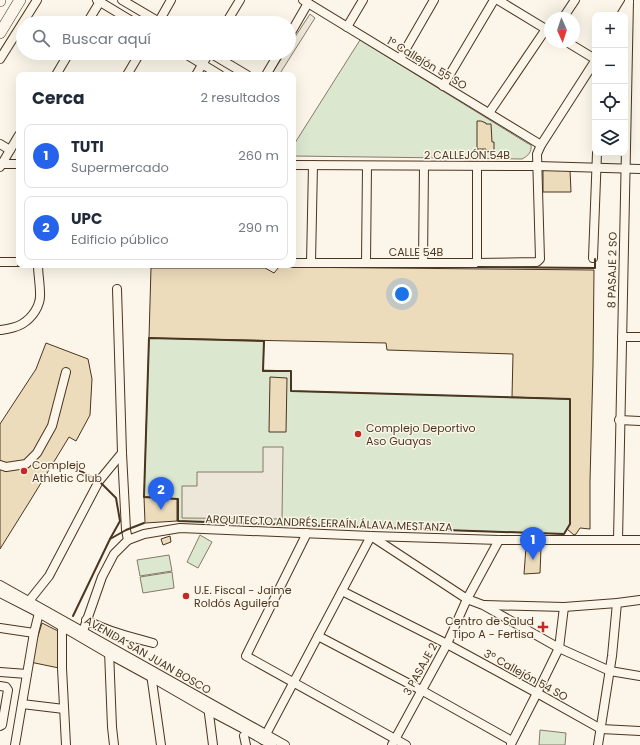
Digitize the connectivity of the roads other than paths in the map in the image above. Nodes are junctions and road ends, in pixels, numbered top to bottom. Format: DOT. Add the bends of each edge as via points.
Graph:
graph roads {
  1 [pos="20,0"];
  2 [pos="37,0"];
  3 [pos="122,0"];
  4 [pos="171,0"];
  5 [pos="240,0"];
  6 [pos="363,0"];
  7 [pos="434,0"];
  8 [pos="494,0"];
  9 [pos="498,0"];
  10 [pos="575,0"];
  11 [pos="100,1"];
  12 [pos="630,1"];
  13 [pos="305,2"];
  14 [pos="512,4"];
  15 [pos="567,12"];
  16 [pos="624,12"];
  17 [pos="27,16"];
  18 [pos="91,16"];
  19 [pos="124,16"];
  20 [pos="148,16"];
  21 [pos="163,16"];
  22 [pos="230,16"];
  23 [pos="296,21"];
  24 [pos="346,27"];
  25 [pos="544,27"];
  26 [pos="16,33"];
  27 [pos="0,34"];
  28 [pos="544,36"];
  29 [pos="576,48"];
  30 [pos="592,58"];
  31 [pos="0,59"];
  32 [pos="400,59"];
  33 [pos="65,60"];
  34 [pos="136,60"];
  35 [pos="195,60"];
  36 [pos="205,60"];
  37 [pos="222,60"];
  38 [pos="275,60"];
  39 [pos="202,64"];
  40 [pos="592,65"];
  41 [pos="58,72"];
  42 [pos="129,72"];
  43 [pos="198,72"];
  44 [pos="215,72"];
  45 [pos="242,72"];
  46 [pos="268,72"];
  47 [pos="443,86"];
  48 [pos="489,114"];
  49 [pos="16,140"];
  50 [pos="0,144"];
  51 [pos="541,145"];
  52 [pos="10,150"];
  53 [pos="597,156"];
  54 [pos="16,164"];
  55 [pos="1,165"];
  56 [pos="296,165"];
  57 [pos="313,165"];
  58 [pos="367,166"];
  59 [pos="424,166"];
  60 [pos="477,166"];
  61 [pos="538,166"];
  62 [pos="597,167"];
  63 [pos="626,168"];
  64 [pos="640,169"];
  65 [pos="593,258"];
  66 [pos="0,262"];
  67 [pos="16,262"];
  68 [pos="296,263"];
  69 [pos="311,263"];
  70 [pos="366,263"];
  71 [pos="423,263"];
  72 [pos="476,263"];
  73 [pos="38,268"];
  74 [pos="117,289"];
  75 [pos="1,330"];
  76 [pos="622,337"];
  77 [pos="640,337"];
  78 [pos="66,372"];
  79 [pos="619,420"];
  80 [pos="640,421"];
  81 [pos="122,453"];
  82 [pos="0,465"];
  83 [pos="307,533"];
  84 [pos="371,536"];
  85 [pos="128,540"];
  86 [pos="499,540"];
  87 [pos="618,540"];
  88 [pos="640,540"];
  89 [pos="0,585"];
  90 [pos="342,591"];
  91 [pos="0,593"];
  92 [pos="467,599"];
  93 [pos="640,600"];
  94 [pos="29,601"];
  95 [pos="617,603"];
  96 [pos="483,605"];
  97 [pos="564,607"];
  98 [pos="39,613"];
  99 [pos="86,620"];
  100 [pos="62,627"];
  101 [pos="0,628"];
  102 [pos="34,633"];
  103 [pos="82,634"];
  104 [pos="318,636"];
  105 [pos="153,643"];
  106 [pos="447,644"];
  107 [pos="559,648"];
  108 [pos="109,650"];
  109 [pos="610,671"];
  110 [pos="0,672"];
  111 [pos="151,673"];
  112 [pos="27,674"];
  113 [pos="640,676"];
  114 [pos="294,682"];
  115 [pos="0,686"];
  116 [pos="421,690"];
  117 [pos="537,693"];
  118 [pos="22,704"];
  119 [pos="208,706"];
  120 [pos="64,709"];
  121 [pos="0,726"];
  122 [pos="601,729"];
  123 [pos="640,731"];
  124 [pos="244,736"];
  125 [pos="264,737"];
  126 [pos="393,742"];
  127 [pos="511,743"];
  128 [pos="15,745"];
  129 [pos="66,745"];
  130 [pos="114,745"];
  131 [pos="161,745"];
  132 [pos="213,745"];
  133 [pos="246,745"];
  134 [pos="272,745"];
  135 [pos="285,745"];
  136 [pos="406,745"];
  137 [pos="598,745"];
  1 -- 27 [label="main road"];
  2 -- 17 [label="street"];
  3 -- 20 [label="street"];
  4 -- 21 [label="street"];
  5 -- 22 [label="street"];
  6 -- 24 [label="street"];
  7 -- 32 [label="street"];
  8 -- 47 [label="street"];
  9 -- 14 [label="street"];
  10 -- 15 [label="street"];
  11 -- 18 [label="street"];
  11 -- 19 [label="street"];
  12 -- 16 [label="street"];
  12 -- 63 [label="street, 8 PASAJE 2 SO"];
  13 -- 23 [label="street"];
  13 -- 24 [label="street, 1º Callejón 55 SO"];
  14 -- 25 [label="street"];
  24 -- 32 [label="street, 1º Callejón 55 SO"];
  26 -- 31 [label="street"];
  28 -- 48 [label="street"];
  29 -- 30 [label="street"];
  32 -- 47 [label="street, 1º Callejón 55 SO"];
  33 -- 41 [label="street"];
  34 -- 42 [label="street"];
  35 -- 39 [label="street"];
  36 -- 39 [label="street"];
  37 -- 45 [label="street"];
  38 -- 46 [label="street"];
  39 -- 43 [label="street"];
  39 -- 44 [label="street"];
  40 -- 51 [label="street"];
  47 -- 48 [label="street, 1º Callejón 55 SO"];
  48 -- 51 [label="street, 1º Callejón 55 SO"];
  49 -- 52 [label="street"];
  50 -- 52 [label="street"];
  51 -- 61 [label="street"];
  52 -- 55 [label="street"];
  53 -- 62 [label="street"];
  54 -- 55 [label="street"];
  56 -- 57 [label="street, 2 CALLEJÓN 54B"];
  57 -- 58 [label="street, 2 CALLEJÓN 54B"];
  57 -- 69 [label="street"];
  58 -- 59 [label="street, 2 CALLEJÓN 54B"];
  58 -- 70 [label="street"];
  59 -- 60 [label="street, 2 CALLEJÓN 54B"];
  59 -- 71 [label="street"];
  60 -- 61 [label="street, 2 CALLEJÓN 54B"];
  60 -- 72 [label="street"];
  61 -- 62 [label="street, 2 CALLEJÓN 54B"];
  61 -- 72 [label="street, CALLE 54B" via="539,261"];
  62 -- 63 [label="street, 2 CALLEJÓN 54B"];
  62 -- 65 [label="street"];
  63 -- 64 [label="street, 2 CALLEJÓN 54B"];
  63 -- 76 [label="street, 8 PASAJE 2 SO"];
  66 -- 67 [label="street"];
  68 -- 69 [label="street, CALLE 54B"];
  69 -- 70 [label="street, CALLE 54B"];
  70 -- 71 [label="street, CALLE 54B"];
  71 -- 72 [label="street, CALLE 54B"];
  73 -- 75 [label="street" via="40,294 35,312 21,324"];
  74 -- 81 [label="street"];
  76 -- 77 [label="street"];
  76 -- 79 [label="street, 8 PASAJE 2 SO"];
  78 -- 82 [label="street" via="52,426 37,453 26,464 6,467"];
  79 -- 80 [label="street"];
  79 -- 87 [label="street, 8 PASAJE 2 SO"];
  81 -- 85 [label="street"];
  81 -- 94 [label="street" via="99,481 49,576"];
  83 -- 84 [label="street, ARQUITECTO ANDRÉS EFRAÍN ÁLAVA MESTANZA"];
  83 -- 85 [label="street, ARQUITECTO ANDRÉS EFRAÍN ÁLAVA MESTANZA" via="180,528 144,534"];
  83 -- 114 [label="street" via="246,656"];
  84 -- 86 [label="street, ARQUITECTO ANDRÉS EFRAÍN ÁLAVA MESTANZA"];
  84 -- 90 [label="street"];
  84 -- 92 [label="street"];
  85 -- 99 [label="street, ARQUITECTO ANDRÉS EFRAÍN ÁLAVA MESTANZA" via="114,554 105,571"];
  86 -- 87 [label="street, ARQUITECTO ANDRÉS EFRAÍN ÁLAVA MESTANZA"];
  86 -- 92 [label="street, 3 PASAJE 2"];
  87 -- 88 [label="street, ARQUITECTO ANDRÉS EFRAÍN ÁLAVA MESTANZA"];
  89 -- 94 [label="street, AVENIDA SAN JUAN BOSCO"];
  90 -- 104 [label="street"];
  90 -- 106 [label="street, 3º Callejón 54 SO"];
  91 -- 98 [label="street, AVENIDA SAN JUAN BOSCO"];
  92 -- 96 [label="street"];
  92 -- 106 [label="street, 3 PASAJE 2"];
  93 -- 95 [label="street"];
  94 -- 103 [label="street, AVENIDA SAN JUAN BOSCO"];
  95 -- 97 [label="street"];
  95 -- 109 [label="street"];
  96 -- 97 [label="street"];
  96 -- 107 [label="street"];
  97 -- 107 [label="street"];
  98 -- 100 [label="street, AVENIDA SAN JUAN BOSCO"];
  98 -- 102 [label="street"];
  99 -- 103 [label="street, ARQUITECTO ANDRÉS EFRAÍN ÁLAVA MESTANZA"];
  99 -- 105 [label="street" via="126,636"];
  100 -- 103 [label="street, AVENIDA SAN JUAN BOSCO"];
  100 -- 120 [label="street"];
  101 -- 102 [label="street"];
  102 -- 112 [label="street"];
  103 -- 108 [label="street, AVENIDA SAN JUAN BOSCO"];
  104 -- 114 [label="street"];
  104 -- 116 [label="street"];
  106 -- 116 [label="street, 3 PASAJE 2"];
  106 -- 117 [label="street, 3º Callejón 54 SO"];
  107 -- 109 [label="street"];
  107 -- 117 [label="street"];
  108 -- 111 [label="street, AVENIDA SAN JUAN BOSCO"];
  108 -- 130 [label="street"];
  109 -- 113 [label="street"];
  109 -- 122 [label="street"];
  110 -- 112 [label="street"];
  111 -- 119 [label="street, AVENIDA SAN JUAN BOSCO"];
  111 -- 131 [label="street"];
  112 -- 118 [label="street"];
  114 -- 125 [label="street"];
  114 -- 126 [label="street"];
  115 -- 121 [label="street" via="8,690"];
  116 -- 126 [label="street, 3 PASAJE 2"];
  116 -- 127 [label="street"];
  117 -- 122 [label="street, 3º Callejón 54 SO"];
  117 -- 127 [label="street"];
  118 -- 120 [label="street"];
  118 -- 128 [label="street"];
  119 -- 125 [label="street, AVENIDA SAN JUAN BOSCO"];
  119 -- 132 [label="street"];
  120 -- 129 [label="street"];
  122 -- 123 [label="street, 3º Callejón 54 SO"];
  122 -- 137 [label="street"];
  124 -- 133 [label="street"];
  125 -- 134 [label="street, AVENIDA SAN JUAN BOSCO"];
  125 -- 135 [label="street, AVENIDA SAN JUAN BOSCO"];
  126 -- 136 [label="street"];
}
